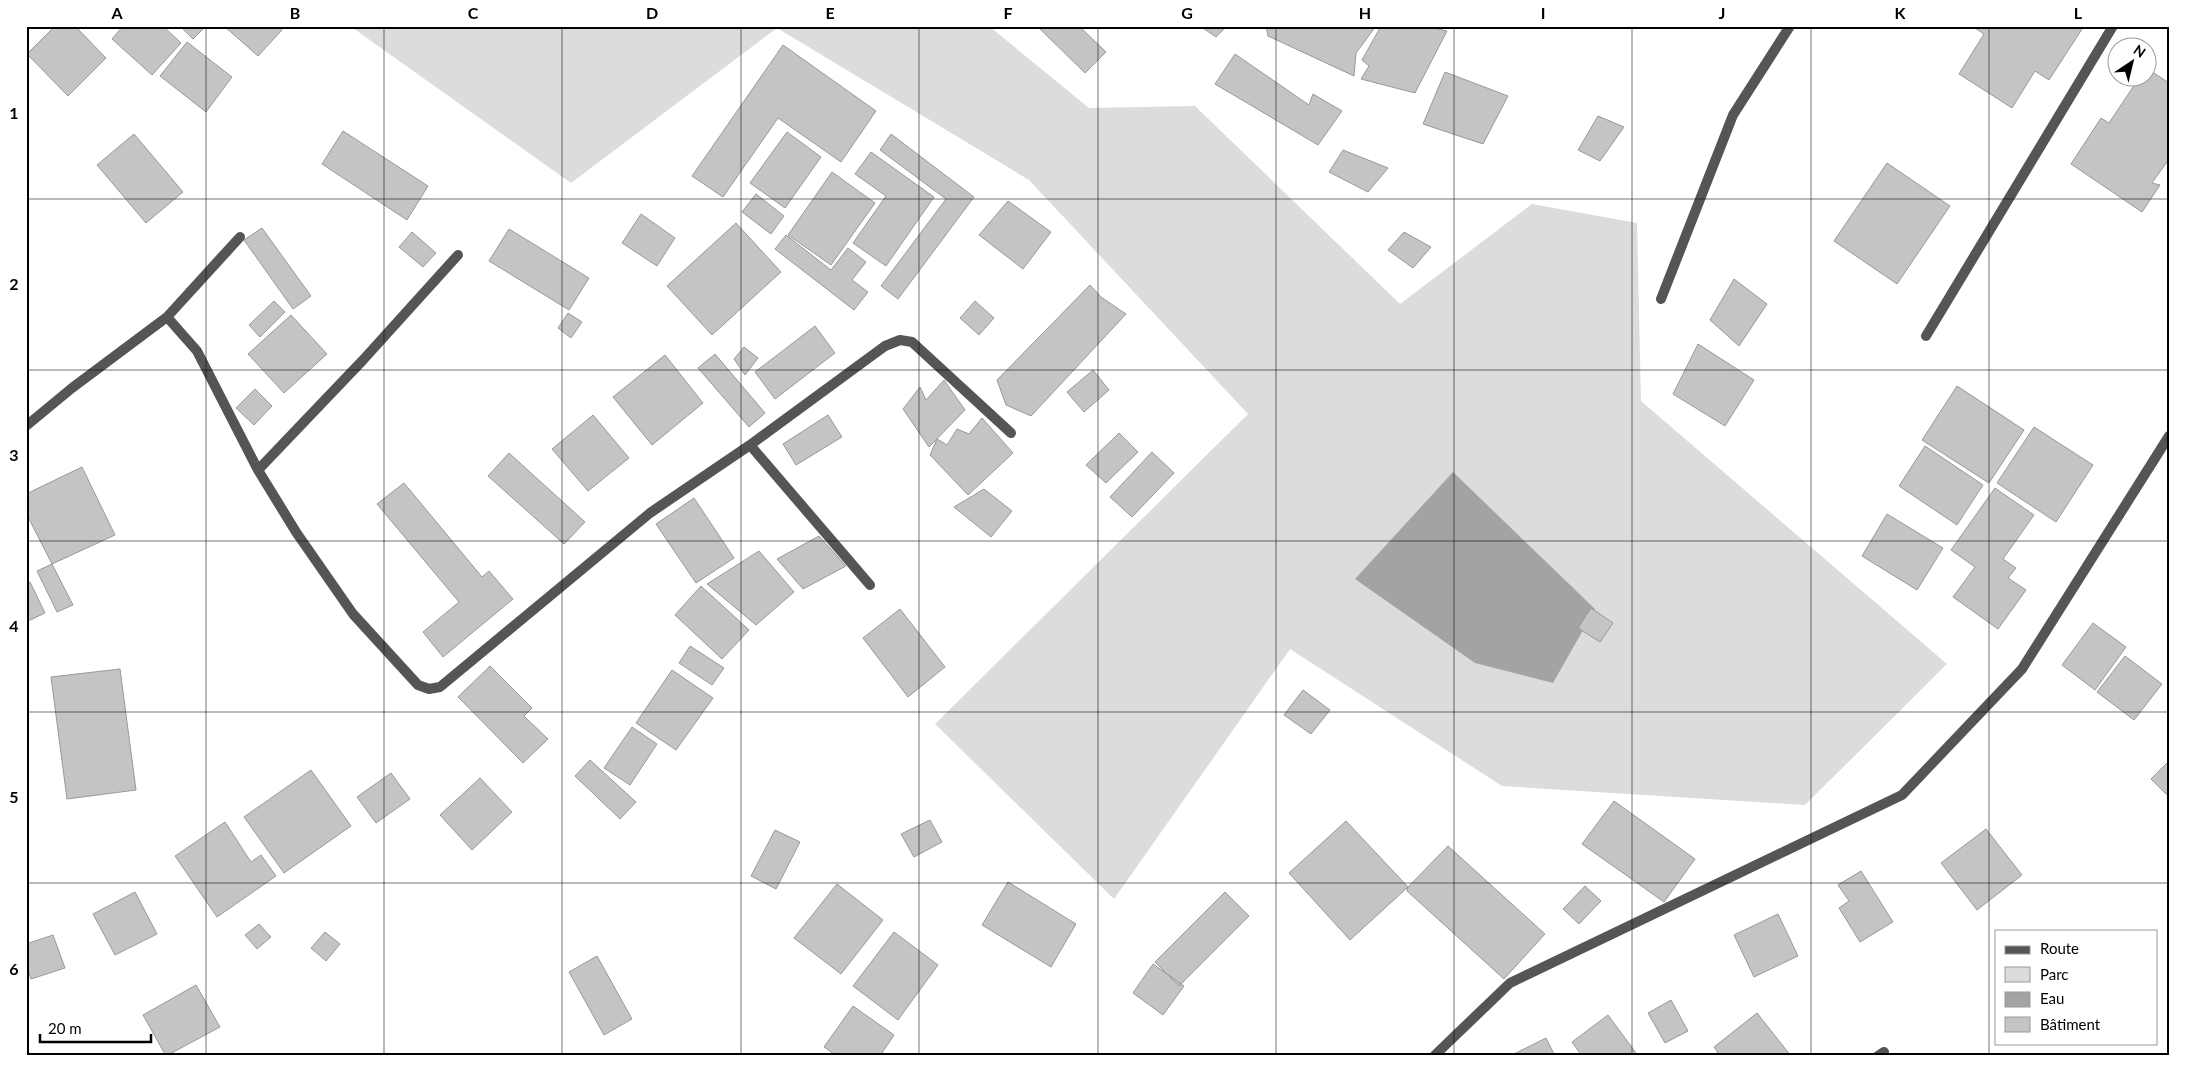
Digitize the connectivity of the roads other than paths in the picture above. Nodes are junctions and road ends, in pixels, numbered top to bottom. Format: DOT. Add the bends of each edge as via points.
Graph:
graph roads {
  1 [pos="1790,26"];
  2 [pos="2113,26"];
  3 [pos="240,238"];
  4 [pos="458,255"];
  5 [pos="1661,299"];
  6 [pos="167,317"];
  7 [pos="1926,336"];
  8 [pos="26,426"];
  9 [pos="1010,433"];
  10 [pos="2169,436"];
  11 [pos="750,445"];
  12 [pos="258,470"];
  13 [pos="870,585"];
  14 [pos="1434,1056"];
  1 -- 5 [label="street" via="1733,115"];
  2 -- 7 [label="street"];
  3 -- 6 [label="street"];
  4 -- 12 [label="street"];
  6 -- 8 [label="street"];
  6 -- 12 [label="street" via="196,351"];
  9 -- 11 [label="street" via="912,342 900,340 885,346"];
  10 -- 14 [label="street" via="2022,669 1902,795 1510,983"];
  11 -- 12 [label="street" via="650,513 440,687 429,689 418,685 353,614"];
  11 -- 13 [label="street"];
}
